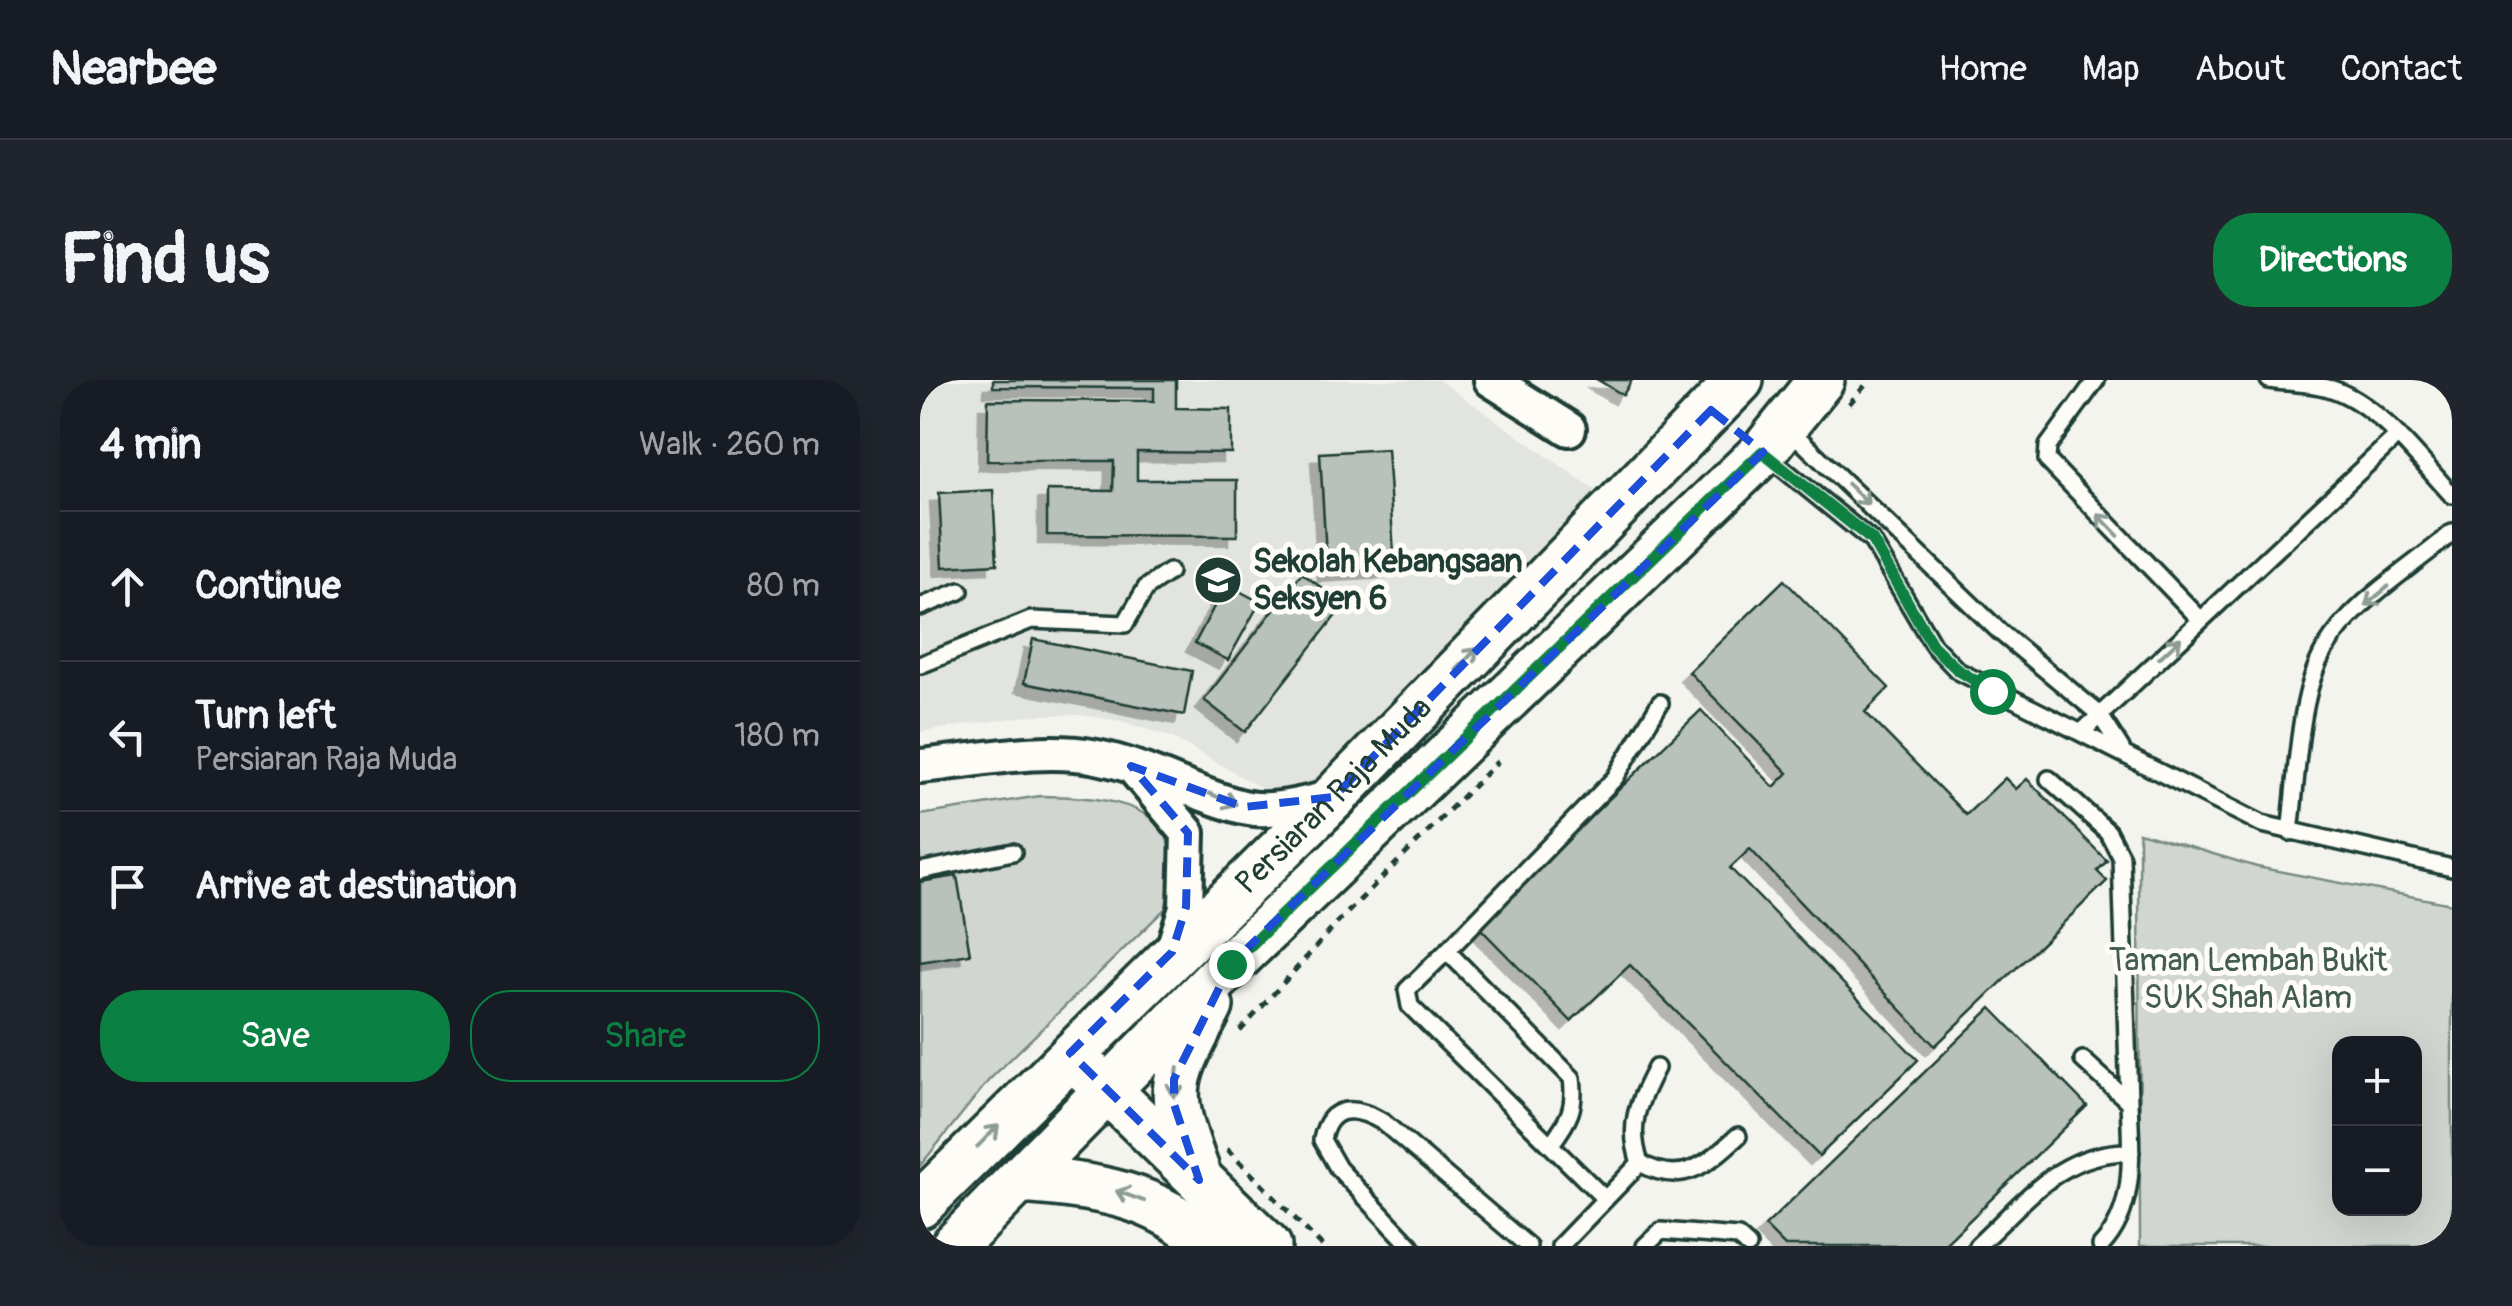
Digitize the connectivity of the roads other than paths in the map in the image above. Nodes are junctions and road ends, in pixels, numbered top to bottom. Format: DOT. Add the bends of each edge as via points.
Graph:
graph roads {
  1 [pos="1491,380"];
  2 [pos="1820,380"];
  3 [pos="2096,380"];
  4 [pos="2269,380"];
  5 [pos="1729,392"];
  6 [pos="1569,429"];
  7 [pos="2398,436"];
  8 [pos="1787,443"];
  9 [pos="2452,495"];
  10 [pos="2452,534"];
  11 [pos="1169,572"];
  12 [pos="960,591"];
  13 [pos="920,607"];
  14 [pos="2201,620"];
  15 [pos="920,665"];
  16 [pos="1660,703"];
  17 [pos="2098,714"];
  18 [pos="2083,731"];
  19 [pos="2124,751"];
  20 [pos="920,766"];
  21 [pos="1131,766"];
  22 [pos="2050,779"];
  23 [pos="1334,797"];
  24 [pos="2290,832"];
  25 [pos="1013,852"];
  26 [pos="2452,868"];
  27 [pos="920,870"];
  28 [pos="1447,951"];
  29 [pos="1172,952"];
  30 [pos="1231,964"];
  31 [pos="1070,1053"];
  32 [pos="2083,1060"];
  33 [pos="1656,1068"];
  34 [pos="1105,1088"];
  35 [pos="2129,1102"];
  36 [pos="1738,1136"];
  37 [pos="1551,1144"];
  38 [pos="2131,1152"];
  39 [pos="1209,1160"];
  40 [pos="1640,1163"];
  41 [pos="1020,1180"];
  42 [pos="1605,1199"];
  43 [pos="920,1205"];
  44 [pos="954,1246"];
  45 [pos="1212,1246"];
  46 [pos="1268,1246"];
  47 [pos="1411,1246"];
  48 [pos="1528,1246"];
  49 [pos="1560,1246"];
  50 [pos="1646,1246"];
  51 [pos="1748,1246"];
  52 [pos="1977,1246"];
  53 [pos="2101,1246"];
  1 -- 6 [label="street"];
  2 -- 8 [label="main road, Persiaran Raja Muda"];
  14 -- 3 [label="lane, one-way" via="2047,460 2048,446"];
  4 -- 7 [label="lane" via="2332,389"];
  5 -- 8 [label="main road"];
  23 -- 5 [label="main road, Persiaran Raja Muda, one-way"];
  7 -- 9 [label="lane"];
  7 -- 14 [label="lane"];
  8 -- 17 [label="lane, one-way"];
  8 -- 18 [label="lane" via="1872,540 1932,645 1958,670"];
  8 -- 30 [label="main road, Persiaran Raja Muda"];
  10 -- 24 [label="lane, one-way" via="2342,625 2323,652 2310,688"];
  11 -- 15 [label="lane" via="1146,588 1125,624 1030,620"];
  12 -- 13 [label="lane"];
  17 -- 14 [label="lane, one-way"];
  16 -- 28 [label="lane" via="1615,778"];
  17 -- 18 [label="lane"];
  17 -- 19 [label="lane"];
  18 -- 19 [label="lane"];
  19 -- 24 [label="lane" via="2221,807"];
  20 -- 21 [label="street" via="1060,754"];
  21 -- 23 [label="street, one-way" via="1244,807"];
  21 -- 29 [label="street" via="1188,832 1186,907"];
  22 -- 35 [label="lane" via="2118,844"];
  23 -- 29 [label="main road, Persiaran Raja Muda"];
  24 -- 26 [label="lane"];
  25 -- 27 [label="lane"];
  28 -- 37 [label="lane" via="1572,1078 1571,1117"];
  28 -- 37 [label="lane" via="1408,990 1410,1006"];
  29 -- 31 [label="main road, Persiaran Raja Muda"];
  30 -- 34 [label="main road, Persiaran Raja Muda"];
  30 -- 39 [label="main road, one-way" via="1174,1079 1174,1104"];
  31 -- 34 [label="main road"];
  43 -- 31 [label="main road, Persiaran Raja Muda, one-way"];
  32 -- 35 [label="lane"];
  33 -- 40 [label="lane" via="1634,1111 1632,1138"];
  34 -- 39 [label="main road"];
  34 -- 41 [label="main road, Persiaran Raja Muda"];
  35 -- 38 [label="lane"];
  36 -- 40 [label="lane" via="1702,1169 1684,1174"];
  37 -- 42 [label="lane"];
  38 -- 52 [label="lane" via="2078,1158"];
  38 -- 53 [label="lane" via="2122,1214"];
  39 -- 46 [label="main road"];
  40 -- 42 [label="lane"];
  41 -- 44 [label="main road, Persiaran Raja Muda"];
  45 -- 41 [label="main road, one-way" via="1135,1197"];
  42 -- 49 [label="lane"];
  47 -- 48 [label="lane" via="1338,1168 1322,1140 1326,1123 1342,1110 1362,1110 1384,1122"];
  50 -- 51 [label="lane" via="1661,1230 1738,1237"];
}
